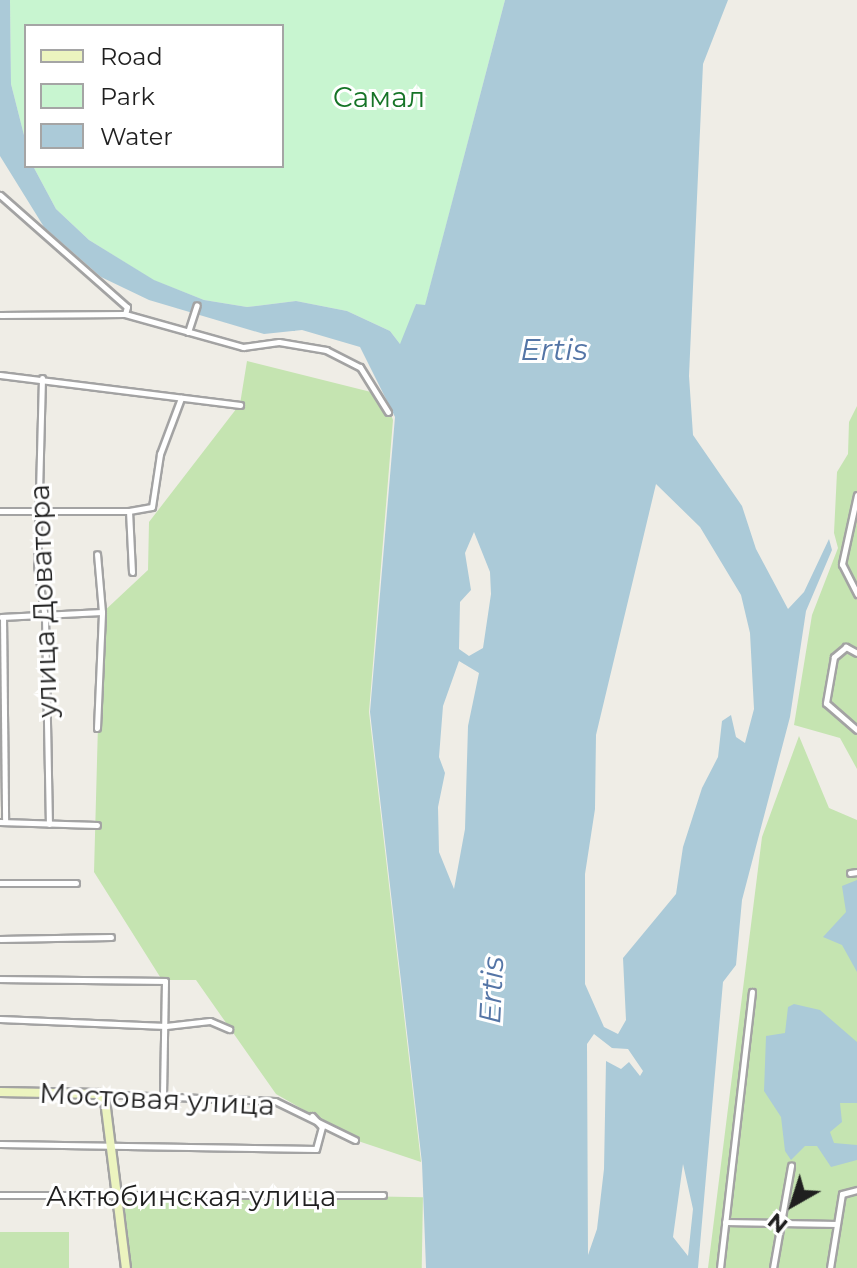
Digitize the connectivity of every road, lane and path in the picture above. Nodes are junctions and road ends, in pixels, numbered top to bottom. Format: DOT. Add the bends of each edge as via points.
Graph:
graph roads {
  1 [pos="0,195"];
  2 [pos="197,305"];
  3 [pos="125,314"];
  4 [pos="0,315"];
  5 [pos="188,332"];
  6 [pos="0,375"];
  7 [pos="42,378"];
  8 [pos="181,398"];
  9 [pos="240,405"];
  10 [pos="388,412"];
  11 [pos="857,495"];
  12 [pos="38,510"];
  13 [pos="0,511"];
  14 [pos="129,511"];
  15 [pos="97,554"];
  16 [pos="132,572"];
  17 [pos="857,594"];
  18 [pos="102,612"];
  19 [pos="41,616"];
  20 [pos="1,617"];
  21 [pos="857,653"];
  22 [pos="97,728"];
  23 [pos="857,730"];
  24 [pos="2,734"];
  25 [pos="2,822"];
  26 [pos="49,824"];
  27 [pos="97,825"];
  28 [pos="0,883"];
  29 [pos="76,883"];
  30 [pos="111,937"];
  31 [pos="0,939"];
  32 [pos="0,979"];
  33 [pos="752,992"];
  34 [pos="0,1019"];
  35 [pos="166,1026"];
  36 [pos="229,1029"];
  37 [pos="0,1092"];
  38 [pos="98,1094"];
  39 [pos="163,1098"];
  40 [pos="312,1116"];
  41 [pos="355,1140"];
  42 [pos="0,1144"];
  43 [pos="114,1144"];
  44 [pos="791,1166"];
  45 [pos="857,1190"];
  46 [pos="0,1195"];
  47 [pos="383,1195"];
  48 [pos="120,1198"];
  49 [pos="780,1220"];
  50 [pos="725,1222"];
  51 [pos="837,1224"];
  52 [pos="126,1268"];
  53 [pos="720,1268"];
  54 [pos="773,1268"];
  55 [pos="830,1268"];
  1 -- 3 [label="street" via="127,307"];
  2 -- 5 [label="street"];
  3 -- 4 [label="street"];
  3 -- 5 [label="street"];
  5 -- 10 [label="street" via="243,347 279,342 326,350 360,367"];
  6 -- 7 [label="street"];
  7 -- 8 [label="street"];
  7 -- 12 [label="street, улица Доватора"];
  8 -- 9 [label="street"];
  8 -- 14 [label="street" via="160,454 152,507"];
  11 -- 17 [label="street" via="842,564"];
  12 -- 13 [label="street"];
  12 -- 14 [label="street"];
  12 -- 19 [label="street, улица Доватора"];
  14 -- 16 [label="street"];
  15 -- 18 [label="street"];
  18 -- 19 [label="street"];
  18 -- 22 [label="street"];
  19 -- 20 [label="street"];
  19 -- 26 [label="street, улица Доватора"];
  20 -- 24 [label="street"];
  21 -- 23 [label="street" via="846,647 834,657 826,703"];
  24 -- 25 [label="street"];
  25 -- 26 [label="street"];
  26 -- 27 [label="street"];
  28 -- 29 [label="street"];
  30 -- 31 [label="street"];
  32 -- 35 [label="street" via="165,981"];
  33 -- 50 [label="street"];
  34 -- 35 [label="street"];
  35 -- 36 [label="street" via="210,1021"];
  35 -- 39 [label="street"];
  37 -- 38 [label="main road, Мостовая улица"];
  38 -- 39 [label="street, Мостовая улица"];
  38 -- 43 [label="main road" via="108,1106"];
  39 -- 40 [label="street, Мостовая улица" via="275,1101"];
  40 -- 41 [label="street, Мостовая улица"];
  40 -- 43 [label="street" via="322,1127 316,1149"];
  42 -- 43 [label="street"];
  43 -- 48 [label="main road"];
  44 -- 49 [label="street"];
  45 -- 51 [label="street" via="844,1189"];
  46 -- 48 [label="street, Актюбинская улица"];
  47 -- 48 [label="street, Актюбинская улица"];
  48 -- 52 [label="main road"];
  49 -- 50 [label="street"];
  49 -- 51 [label="street"];
  49 -- 54 [label="street"];
  50 -- 53 [label="street"];
  51 -- 55 [label="street"];
}
